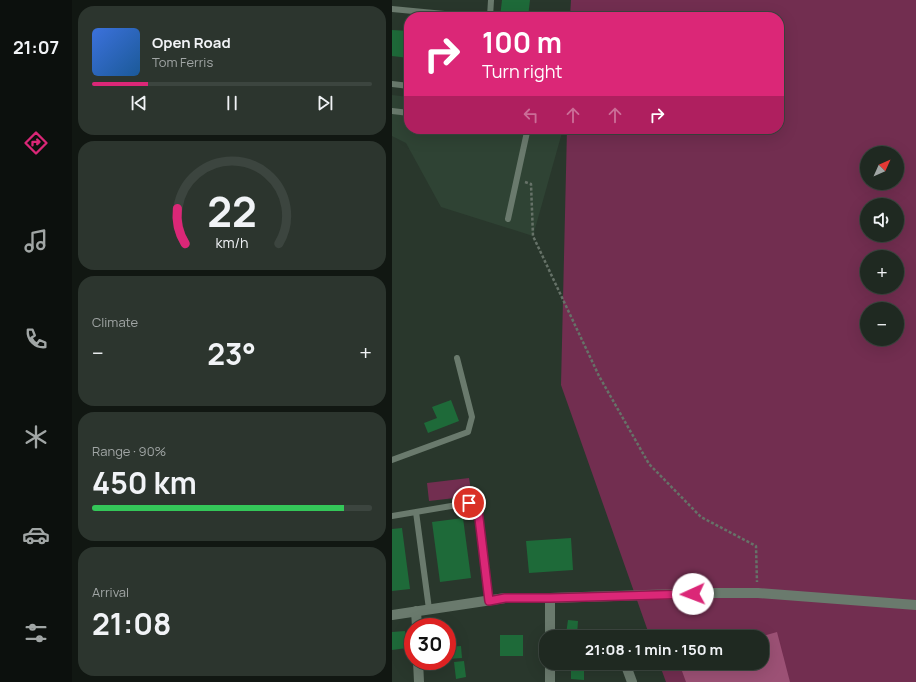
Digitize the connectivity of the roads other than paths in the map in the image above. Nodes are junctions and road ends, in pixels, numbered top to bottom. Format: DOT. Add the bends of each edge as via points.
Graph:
graph roads {
  1 [pos="491,0"];
  2 [pos="392,9"];
  3 [pos="424,12"];
  4 [pos="490,12"];
  5 [pos="392,84"];
  6 [pos="404,85"];
  7 [pos="392,111"];
  8 [pos="404,112"];
  9 [pos="528,134"];
  10 [pos="508,219"];
  11 [pos="457,358"];
  12 [pos="392,460"];
  13 [pos="416,512"];
  14 [pos="392,516"];
  15 [pos="550,598"];
  16 [pos="489,601"];
  17 [pos="916,605"];
  18 [pos="428,609"];
  19 [pos="416,611"];
  20 [pos="392,615"];
  21 [pos="416,618"];
  22 [pos="550,630"];
  23 [pos="418,670"];
  24 [pos="550,670"];
  25 [pos="628,670"];
  26 [pos="419,682"];
  27 [pos="550,682"];
  28 [pos="632,682"];
  1 -- 4 [label="lane"];
  2 -- 3 [label="lane"];
  5 -- 6 [label="lane"];
  7 -- 8 [label="lane"];
  9 -- 10 [label="lane"];
  11 -- 12 [label="lane" via="472,417 468,432"];
  13 -- 14 [label="lane"];
  13 -- 16 [label="lane" via="475,504 478,510"];
  13 -- 18 [label="lane"];
  15 -- 16 [label="street" via="505,598"];
  15 -- 17 [label="street" via="758,593"];
  15 -- 22 [label="street"];
  16 -- 18 [label="street"];
  18 -- 19 [label="street"];
  19 -- 20 [label="street"];
  19 -- 21 [label="street"];
  23 -- 26 [label="street"];
  24 -- 27 [label="street"];
  25 -- 28 [label="street"];
}
